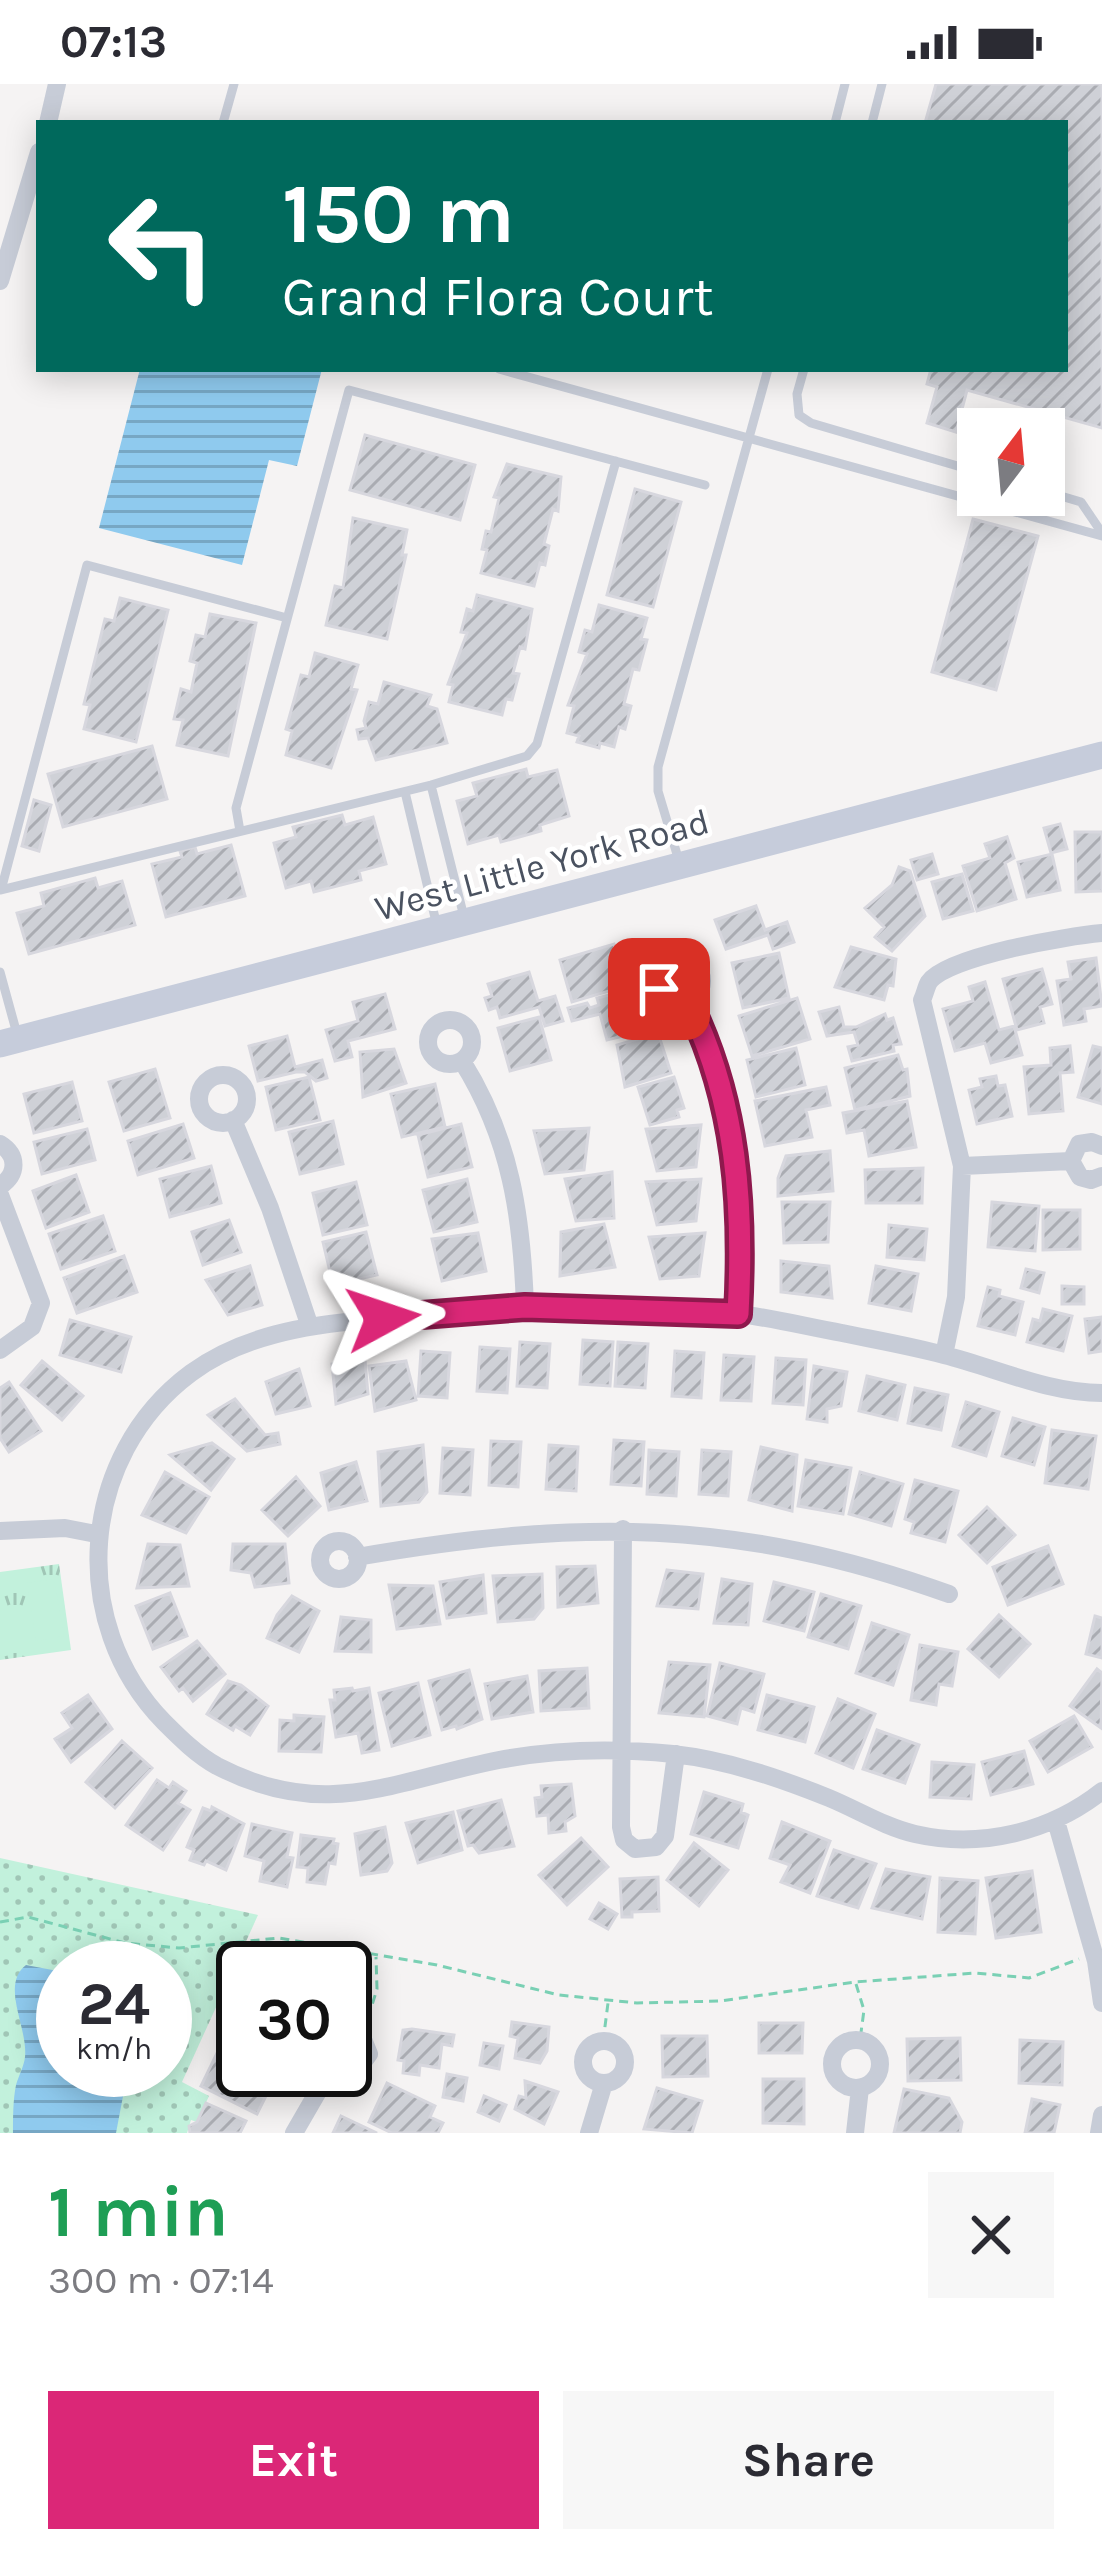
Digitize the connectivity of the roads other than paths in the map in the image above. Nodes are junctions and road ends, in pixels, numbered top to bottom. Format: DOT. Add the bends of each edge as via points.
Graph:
graph roads {
  1 [pos="57,84"];
  2 [pos="234,84"];
  3 [pos="845,84"];
  4 [pos="882,84"];
  5 [pos="49,120"];
  6 [pos="224,120"];
  7 [pos="836,120"];
  8 [pos="873,120"];
  9 [pos="36,160"];
  10 [pos="7,232"];
  11 [pos="0,277"];
  12 [pos="510,372"];
  13 [pos="767,372"];
  14 [pos="803,372"];
  15 [pos="750,437"];
  16 [pos="616,461"];
  17 [pos="957,466"];
  18 [pos="705,485"];
  19 [pos="1065,497"];
  20 [pos="1102,535"];
  21 [pos="287,618"];
  22 [pos="1102,755"];
  23 [pos="430,785"];
  24 [pos="405,791"];
  25 [pos="240,831"];
  26 [pos="680,866"];
  27 [pos="1,892"];
  28 [pos="466,922"];
  29 [pos="437,929"];
  30 [pos="1102,933"];
  31 [pos="0,972"];
  32 [pos="688,1002"];
  33 [pos="9,1041"];
  34 [pos="462,1061"];
  35 [pos="233,1120"];
  36 [pos="0,1144"];
  37 [pos="1102,1146"];
  38 [pos="1071,1161"];
  39 [pos="962,1166"];
  40 [pos="1102,1176"];
  41 [pos="0,1186"];
  42 [pos="0,1195"];
  43 [pos="525,1307"];
  44 [pos="738,1314"];
  45 [pos="309,1324"];
  46 [pos="0,1349"];
  47 [pos="944,1355"];
  48 [pos="1102,1393"];
  49 [pos="623,1529"];
  50 [pos="0,1532"];
  51 [pos="96,1534"];
  52 [pos="357,1557"];
  53 [pos="949,1594"];
  54 [pos="623,1750"];
  55 [pos="676,1754"];
  56 [pos="1102,1792"];
  57 [pos="1056,1821"];
  58 [pos="1102,2003"];
  59 [pos="604,2083"];
  60 [pos="860,2087"];
  61 [pos="315,2097"];
  62 [pos="1102,2115"];
  63 [pos="294,2133"];
  64 [pos="589,2133"];
  65 [pos="855,2133"];
  66 [pos="1099,2133"];
  1 -- 5 [label="street"];
  2 -- 6 [label="lane"];
  3 -- 7 [label="lane"];
  4 -- 8 [label="lane"];
  9 -- 10 [label="street"];
  10 -- 11 [label="street"];
  12 -- 15 [label="lane"];
  13 -- 15 [label="lane"];
  14 -- 17 [label="lane" via="799,415 811,423"];
  15 -- 20 [label="lane"];
  15 -- 26 [label="lane" via="658,767"];
  16 -- 18 [label="lane"];
  16 -- 21 [label="lane" via="349,390"];
  16 -- 23 [label="lane" via="537,744 527,756"];
  19 -- 20 [label="lane" via="1081,502"];
  21 -- 25 [label="lane" via="236,808"];
  21 -- 27 [label="lane" via="87,565"];
  22 -- 26 [label="main road, West Little York Road"];
  23 -- 24 [label="lane"];
  23 -- 28 [label="lane"];
  24 -- 25 [label="lane"];
  24 -- 29 [label="lane"];
  25 -- 27 [label="lane"];
  26 -- 28 [label="main road, West Little York Road"];
  28 -- 29 [label="main road, West Little York Road"];
  29 -- 33 [label="main road, West Little York Road"];
  30 -- 39 [label="street" via="951,966 930,981 922,1000"];
  31 -- 33 [label="lane"];
  32 -- 44 [label="street" via="710,1046 732,1132"];
  34 -- 43 [label="street" via="486,1099 514,1180"];
  35 -- 45 [label="street"];
  36 -- 41 [label="street" via="14,1165"];
  37 -- 38 [label="street" via="1079,1144"];
  38 -- 39 [label="street"];
  38 -- 40 [label="street" via="1079,1177"];
  39 -- 47 [label="street" via="956,1297"];
  42 -- 46 [label="street" via="41,1303 32,1327"];
  43 -- 44 [label="street"];
  43 -- 45 [label="street"];
  44 -- 47 [label="street"];
  45 -- 51 [label="street" via="228,1352 156,1406 109,1486"];
  47 -- 48 [label="street" via="1061,1390"];
  49 -- 52 [label="street" via="516,1533"];
  49 -- 53 [label="street" via="770,1544"];
  49 -- 54 [label="street"];
  50 -- 51 [label="street"];
  51 -- 54 [label="street" via="100,1608 129,1678 180,1738 244,1778 279,1790 362,1794 560,1750"];
  54 -- 55 [label="street"];
  54 -- 55 [label="street" via="622,1834 642,1851 664,1836"];
  55 -- 57 [label="street" via="781,1780 916,1834 984,1839"];
  56 -- 57 [label="street"];
  57 -- 58 [label="street"];
  59 -- 59 [label="street" via="583,2063 603,2042 624,2062 621,2074"];
  59 -- 64 [label="street"];
  60 -- 60 [label="street" via="838,2081 831,2060 845,2042 874,2048 880,2064"];
  60 -- 65 [label="street"];
  61 -- 63 [label="street"];
  62 -- 66 [label="street"];
}
